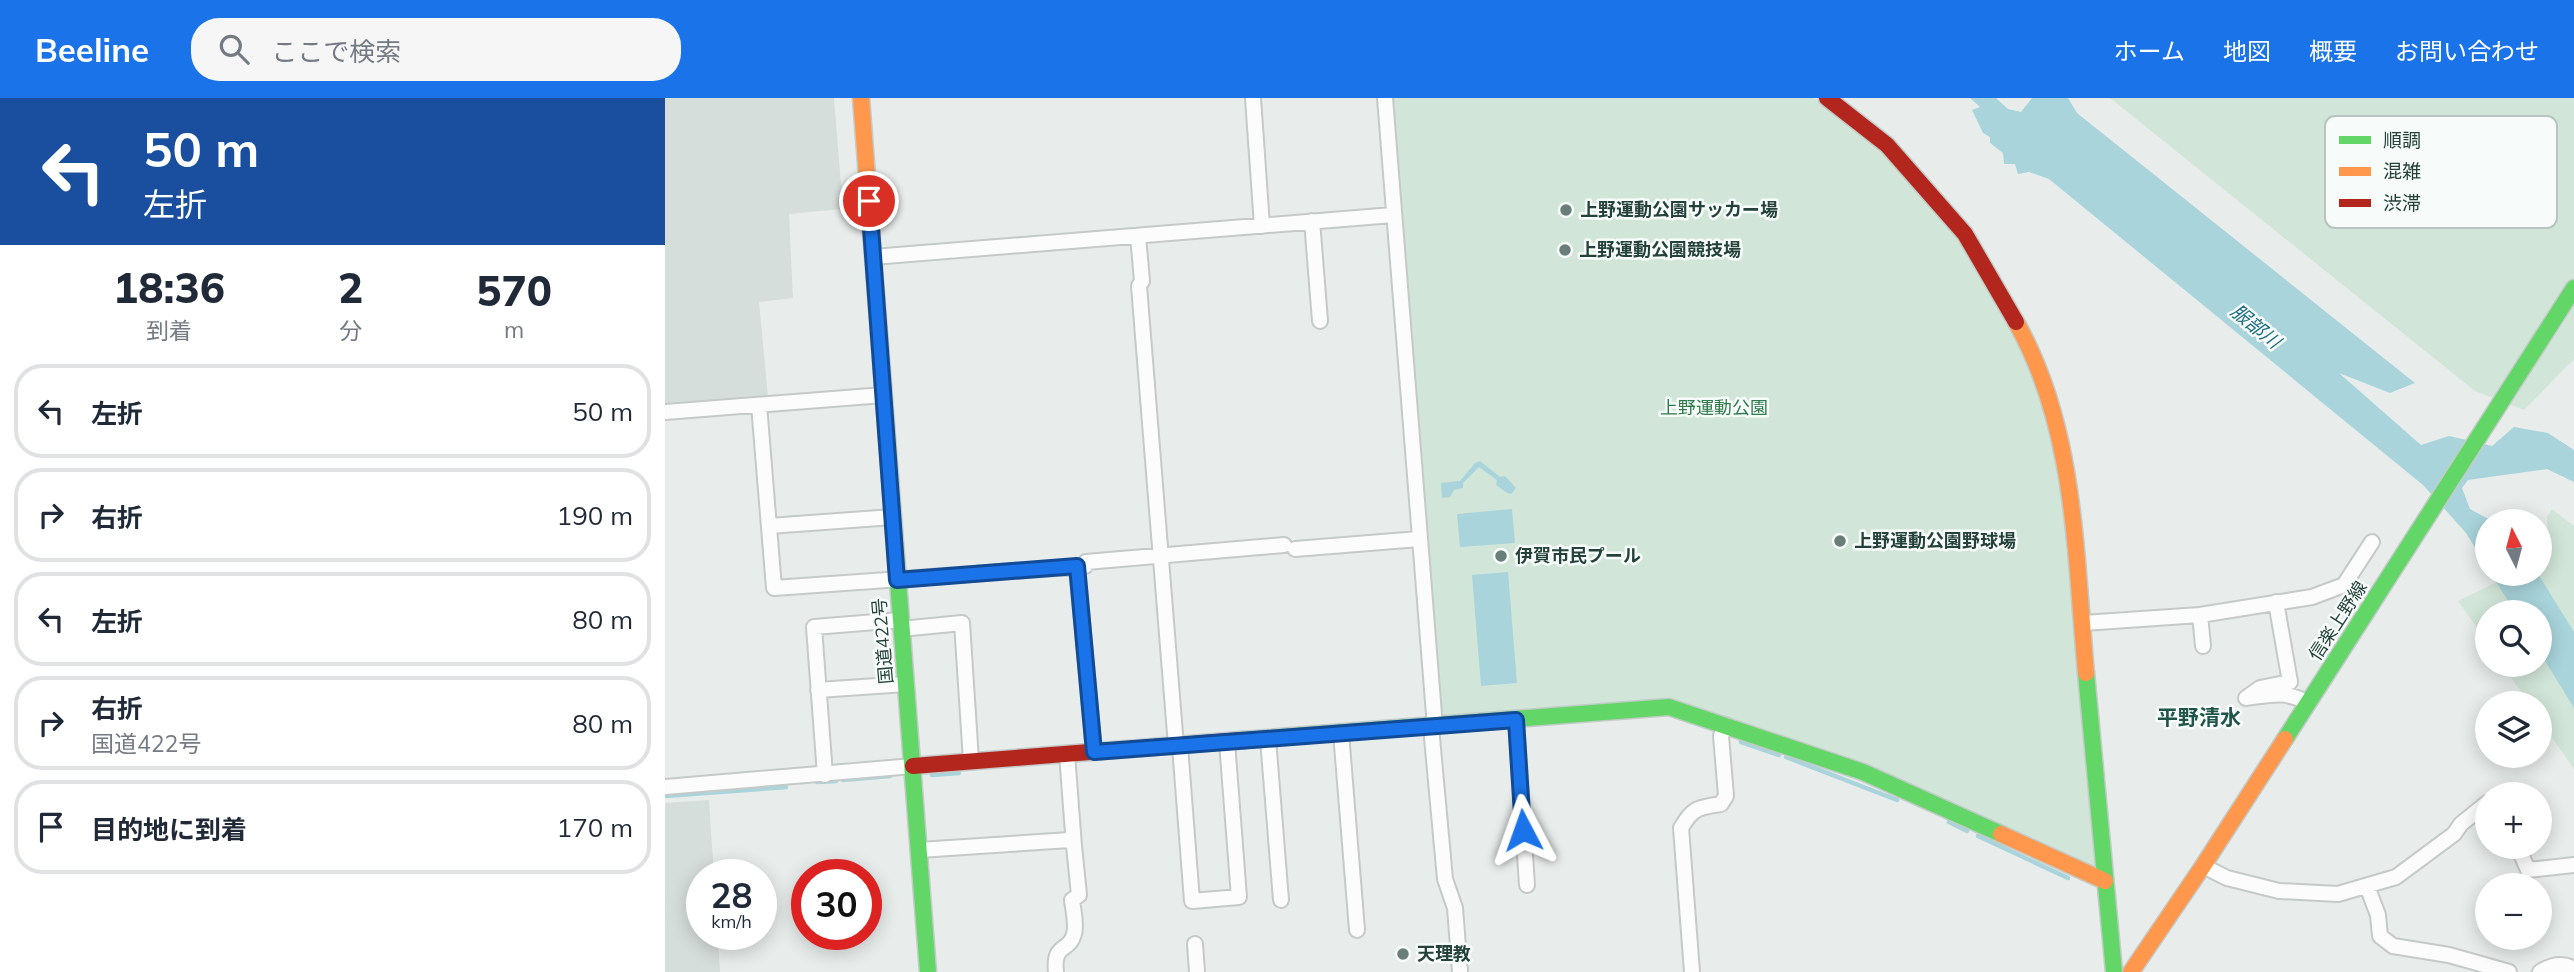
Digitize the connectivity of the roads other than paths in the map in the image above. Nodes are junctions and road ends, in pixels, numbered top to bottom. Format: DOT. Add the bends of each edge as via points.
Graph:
graph roads {
  1 [pos="861,98"];
  2 [pos="1253,98"];
  3 [pos="1385,98"];
  4 [pos="1827,98"];
  5 [pos="1394,215"];
  6 [pos="1313,221"];
  7 [pos="1262,226"];
  8 [pos="1138,236"];
  9 [pos="873,257"];
  10 [pos="2574,288"];
  11 [pos="1320,321"];
  12 [pos="884,395"];
  13 [pos="759,405"];
  14 [pos="665,412"];
  15 [pos="893,517"];
  16 [pos="769,526"];
  17 [pos="1419,539"];
  18 [pos="2372,542"];
  19 [pos="1161,556"];
  20 [pos="1077,566"];
  21 [pos="897,580"];
  22 [pos="2276,602"];
  23 [pos="2200,615"];
  24 [pos="2083,623"];
  25 [pos="901,624"];
  26 [pos="2203,646"];
  27 [pos="906,684"];
  28 [pos="818,690"];
  29 [pos="2308,703"];
  30 [pos="1516,720"];
  31 [pos="1726,725"];
  32 [pos="1433,727"];
  33 [pos="1341,733"];
  34 [pos="1268,739"];
  35 [pos="1227,742"];
  36 [pos="1178,746"];
  37 [pos="1094,752"];
  38 [pos="1067,754"];
  39 [pos="971,761"];
  40 [pos="913,766"];
  41 [pos="825,775"];
  42 [pos="665,787"];
  43 [pos="2475,813"];
  44 [pos="1075,846"];
  45 [pos="919,850"];
  46 [pos="2523,859"];
  47 [pos="2574,864"];
  48 [pos="2203,866"];
  49 [pos="2105,881"];
  50 [pos="1527,885"];
  51 [pos="2367,886"];
  52 [pos="1281,900"];
  53 [pos="1357,930"];
  54 [pos="1195,944"];
  55 [pos="2574,969"];
  56 [pos="928,972"];
  57 [pos="1056,972"];
  58 [pos="1197,972"];
  59 [pos="1460,972"];
  60 [pos="1692,972"];
  61 [pos="2114,972"];
  62 [pos="2131,972"];
  63 [pos="2509,972"];
  64 [pos="2540,972"];
  1 -- 9 [label="main road, 国道422号"];
  2 -- 7 [label="street"];
  3 -- 5 [label="street"];
  4 -- 24 [label="main road" via="1887,145 1965,234 2025,339 2048,393 2069,474"];
  5 -- 6 [label="street"];
  5 -- 17 [label="street"];
  6 -- 7 [label="street"];
  6 -- 11 [label="street"];
  7 -- 8 [label="street"];
  8 -- 9 [label="street"];
  8 -- 19 [label="street"];
  9 -- 12 [label="main road, 国道422号"];
  10 -- 29 [label="main road, 信楽上野線"];
  12 -- 13 [label="street"];
  12 -- 15 [label="main road, 国道422号"];
  13 -- 14 [label="street"];
  13 -- 16 [label="street"];
  15 -- 16 [label="street"];
  15 -- 21 [label="main road, 国道422号"];
  16 -- 21 [label="street" via="774,588"];
  17 -- 19 [label="street"];
  17 -- 32 [label="street"];
  18 -- 22 [label="street" via="2344,584 2312,597"];
  19 -- 20 [label="street"];
  19 -- 36 [label="street"];
  20 -- 21 [label="street"];
  20 -- 37 [label="street"];
  21 -- 25 [label="main road, 国道422号"];
  22 -- 23 [label="street"];
  22 -- 29 [label="street" via="2290,682 2260,688 2246,698 2285,694"];
  23 -- 24 [label="street"];
  23 -- 26 [label="street"];
  24 -- 49 [label="main road"];
  25 -- 27 [label="main road, 国道422号"];
  25 -- 28 [label="street" via="814,627"];
  25 -- 39 [label="street" via="962,623"];
  27 -- 28 [label="street"];
  27 -- 40 [label="main road, 国道422号"];
  28 -- 41 [label="street"];
  29 -- 48 [label="main road, 信楽上野線"];
  30 -- 31 [label="main road" via="1669,707"];
  30 -- 32 [label="main road"];
  30 -- 50 [label="street"];
  31 -- 49 [label="main road" via="1863,772"];
  31 -- 60 [label="street" via="1721,736 1726,796 1721,804 1690,812 1681,828"];
  32 -- 33 [label="main road"];
  32 -- 59 [label="street" via="1445,879 1455,908"];
  33 -- 34 [label="main road"];
  33 -- 53 [label="street"];
  34 -- 35 [label="main road"];
  34 -- 52 [label="street"];
  35 -- 36 [label="main road"];
  35 -- 36 [label="street" via="1239,897 1192,901"];
  36 -- 37 [label="main road"];
  37 -- 38 [label="main road"];
  38 -- 39 [label="main road"];
  38 -- 44 [label="street"];
  39 -- 40 [label="main road"];
  40 -- 41 [label="street"];
  40 -- 45 [label="main road, 国道422号"];
  41 -- 42 [label="street"];
  43 -- 51 [label="street" via="2396,877"];
  44 -- 45 [label="street" via="1070,840"];
  44 -- 57 [label="street" via="1079,895 1072,900 1075,933 1057,951"];
  45 -- 56 [label="main road, 国道422号"];
  46 -- 47 [label="street" via="2528,870"];
  48 -- 51 [label="street" via="2280,891 2338,894"];
  48 -- 62 [label="main road, 信楽上野線"];
  49 -- 61 [label="main road"];
  51 -- 63 [label="street" via="2380,936 2393,946"];
  54 -- 58 [label="street"];
  55 -- 64 [label="street" via="2549,966"];
}
